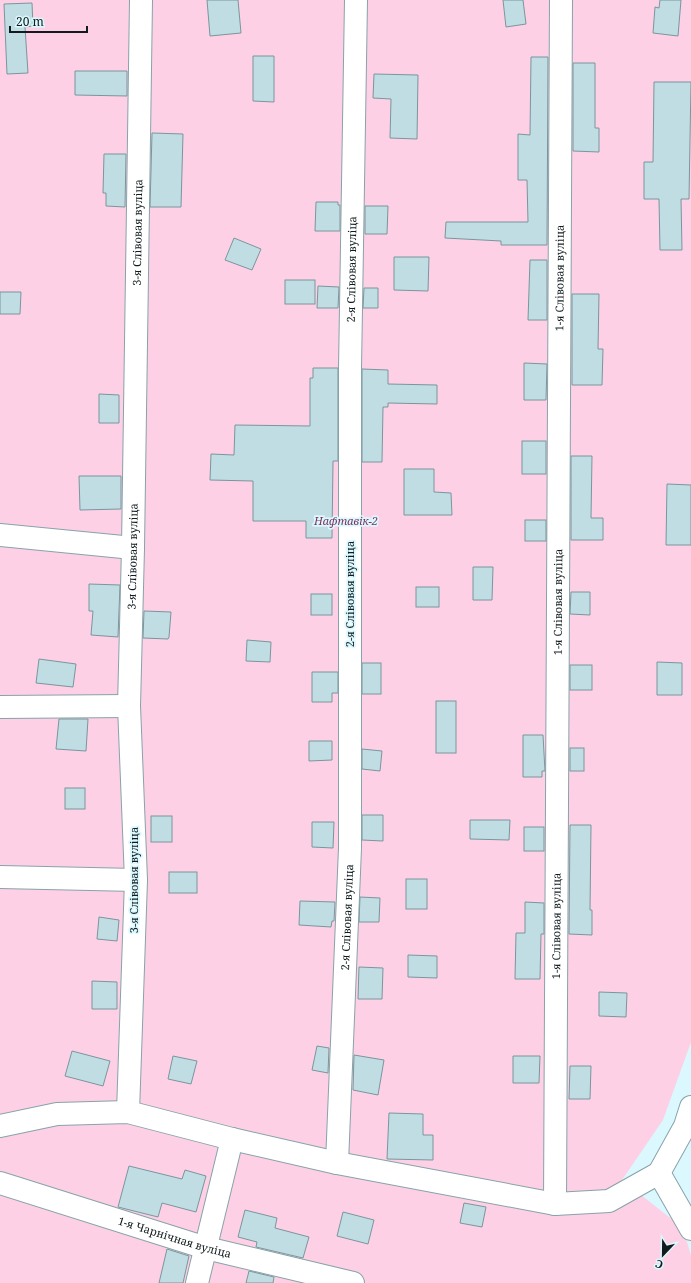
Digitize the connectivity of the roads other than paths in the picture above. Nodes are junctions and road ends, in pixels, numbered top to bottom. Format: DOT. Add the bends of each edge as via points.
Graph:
graph roads {
  1 [pos="141,0"];
  2 [pos="356,0"];
  3 [pos="561,0"];
  4 [pos="0,535"];
  5 [pos="133,548"];
  6 [pos="129,706"];
  7 [pos="0,707"];
  8 [pos="0,877"];
  9 [pos="136,880"];
  10 [pos="691,1107"];
  11 [pos="128,1112"];
  12 [pos="0,1126"];
  13 [pos="232,1139"];
  14 [pos="337,1163"];
  15 [pos="659,1173"];
  16 [pos="0,1183"];
  17 [pos="555,1204"];
  18 [pos="691,1229"];
  19 [pos="206,1248"];
  20 [pos="197,1283"];
  21 [pos="353,1283"];
  1 -- 5 [label="street, 3-я Слівовая вуліца"];
  2 -- 14 [label="street, 2-я Слівовая вуліца" via="350,369 350,848"];
  3 -- 17 [label="street, 1-я Слівовая вуліца"];
  4 -- 5 [label="street"];
  5 -- 6 [label="street, 3-я Слівовая вуліца"];
  6 -- 7 [label="street"];
  6 -- 9 [label="street, 3-я Слівовая вуліца"];
  8 -- 9 [label="street"];
  9 -- 11 [label="street, 3-я Слівовая вуліца"];
  10 -- 15 [label="street" via="686,1126"];
  11 -- 12 [label="street" via="57,1114"];
  11 -- 13 [label="street"];
  13 -- 14 [label="street"];
  13 -- 19 [label="street"];
  14 -- 17 [label="street"];
  15 -- 17 [label="street" via="609,1202"];
  15 -- 18 [label="street"];
  16 -- 19 [label="street, 1-я Чарнічная вуліца"];
  19 -- 20 [label="street"];
  19 -- 21 [label="street, 1-я Чарнічная вуліца"];
}
